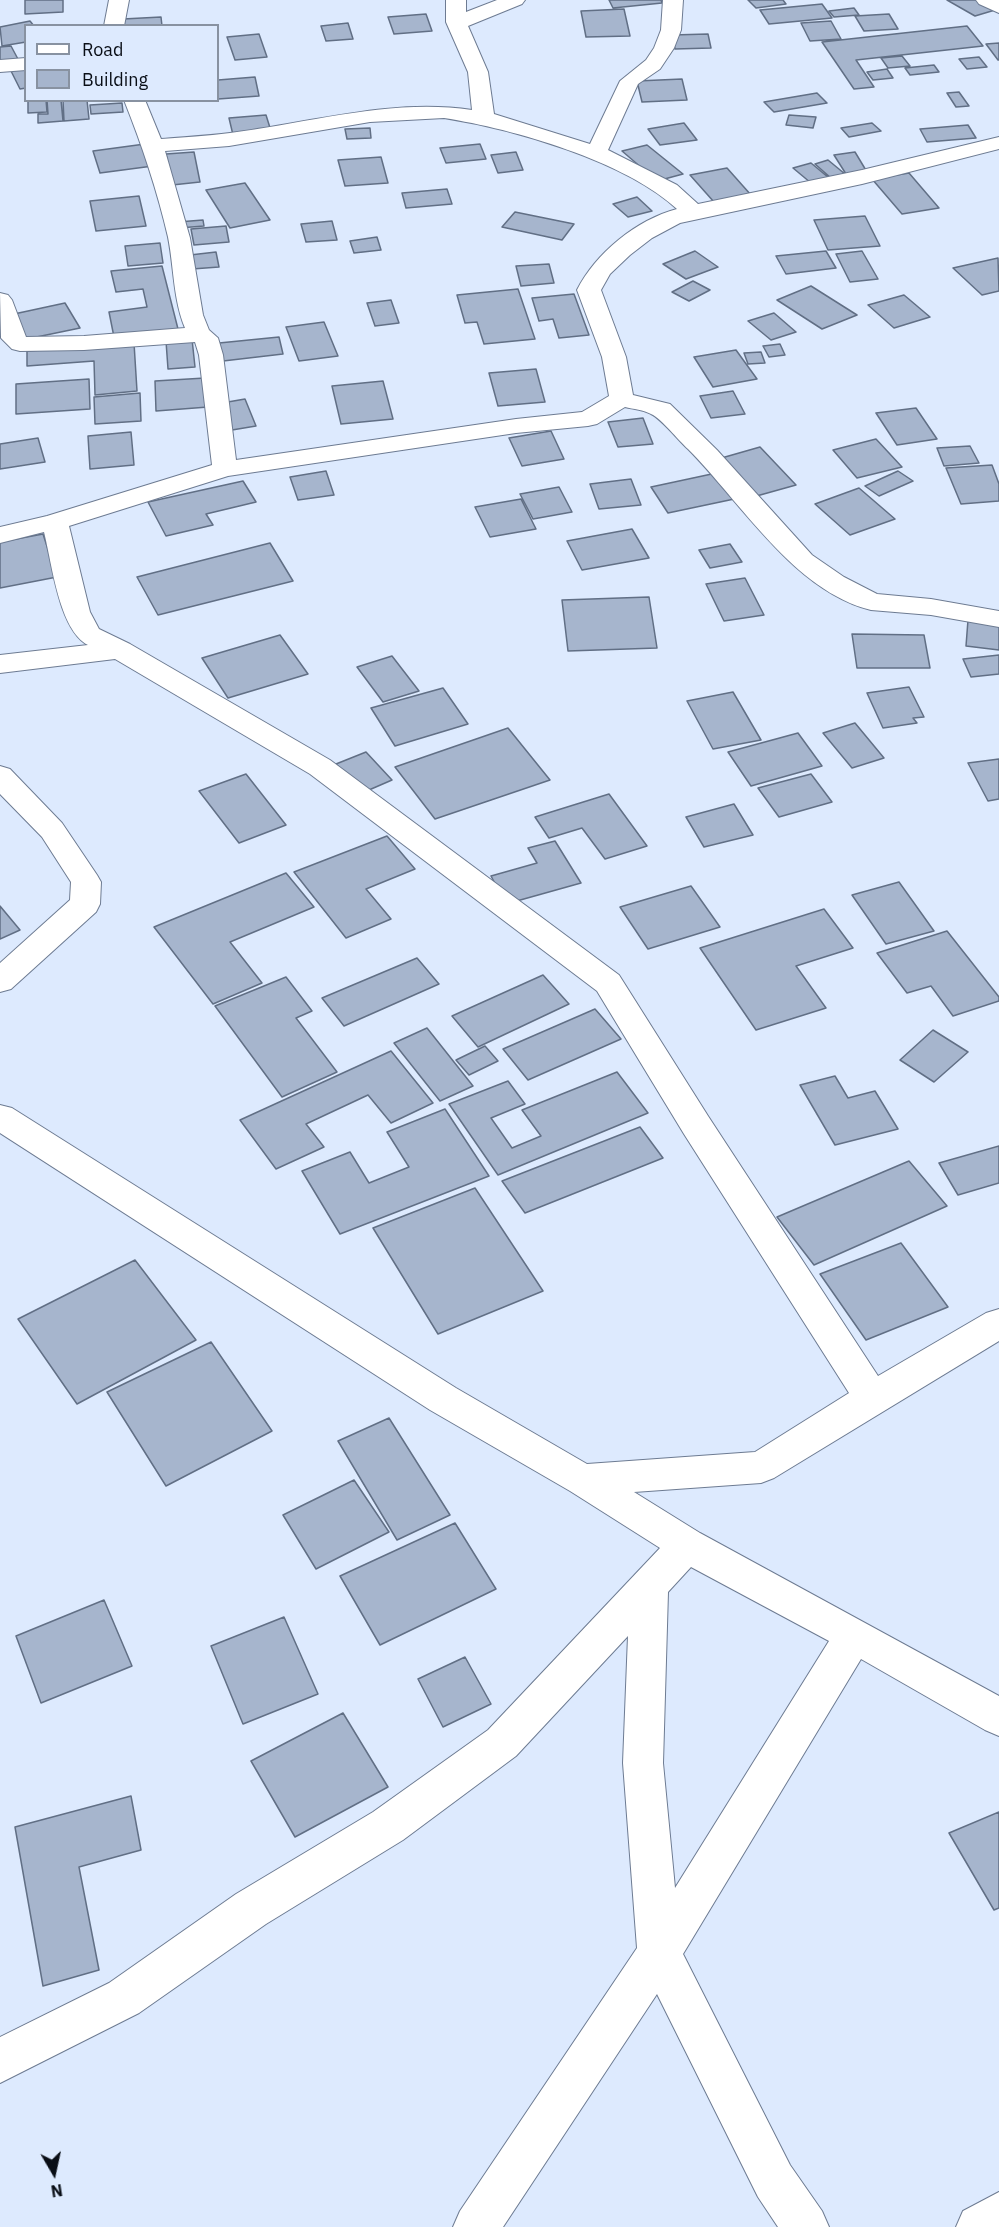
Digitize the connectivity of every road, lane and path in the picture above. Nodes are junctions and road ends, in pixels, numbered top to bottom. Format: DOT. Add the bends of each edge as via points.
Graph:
graph roads {
  1 [pos="119,0"];
  2 [pos="456,0"];
  3 [pos="515,0"];
  4 [pos="673,0"];
  5 [pos="986,0"];
  6 [pos="999,7"];
  7 [pos="457,23"];
  8 [pos="114,24"];
  9 [pos="24,64"];
  10 [pos="0,66"];
  11 [pos="135,102"];
  12 [pos="484,118"];
  13 [pos="153,146"];
  14 [pos="988,146"];
  15 [pos="596,153"];
  16 [pos="999,167"];
  17 [pos="693,212"];
  18 [pos="0,300"];
  19 [pos="199,334"];
  20 [pos="6,341"];
  21 [pos="621,399"];
  22 [pos="225,470"];
  23 [pos="56,522"];
  24 [pos="0,535"];
  25 [pos="999,619"];
  26 [pos="63,625"];
  27 [pos="120,650"];
  28 [pos="29,659"];
  29 [pos="0,664"];
  30 [pos="0,678"];
  31 [pos="0,776"];
  32 [pos="0,981"];
  33 [pos="0,1118"];
  34 [pos="999,1323"];
  35 [pos="872,1398"];
  36 [pos="583,1480"];
  37 [pos="687,1545"];
  38 [pos="649,1586"];
  39 [pos="854,1635"];
  40 [pos="999,1717"];
  41 [pos="659,1953"];
  42 [pos="0,2061"];
  43 [pos="999,2215"];
  44 [pos="476,2227"];
  45 [pos="806,2227"];
  46 [pos="979,2227"];
  1 -- 8 [label="street"];
  2 -- 7 [label="street"];
  3 -- 7 [label="street"];
  4 -- 15 [label="street" via="674,18 660,56 631,79"];
  5 -- 6 [label="street"];
  7 -- 12 [label="street" via="478,72"];
  9 -- 10 [label="street"];
  11 -- 13 [label="street"];
  12 -- 13 [label="street" via="444,112 370,116 229,140"];
  12 -- 15 [label="street"];
  13 -- 19 [label="street" via="179,238"];
  14 -- 16 [label="street"];
  14 -- 17 [label="street"];
  15 -- 17 [label="street" via="669,190"];
  17 -- 21 [label="street" via="667,220 629,243 592,281 589,290 605,325 621,381"];
  18 -- 20 [label="street" via="9,319"];
  19 -- 20 [label="street" via="67,344"];
  19 -- 22 [label="street" via="206,338 211,355"];
  21 -- 22 [label="street" via="588,419 516,426"];
  21 -- 25 [label="street" via="661,409 803,561 835,583 871,602"];
  22 -- 23 [label="street"];
  23 -- 24 [label="street"];
  23 -- 26 [label="street"];
  26 -- 27 [label="street"];
  26 -- 28 [label="street"];
  27 -- 28 [label="street"];
  27 -- 35 [label="street" via="320,766 609,982"];
  28 -- 29 [label="street"];
  28 -- 30 [label="street"];
  31 -- 32 [label="street" via="52,830 86,882 85,904"];
  33 -- 36 [label="street" via="443,1399"];
  34 -- 35 [label="street"];
  35 -- 36 [label="street" via="761,1467"];
  36 -- 37 [label="street"];
  37 -- 38 [label="street"];
  37 -- 39 [label="street"];
  38 -- 41 [label="street" via="643,1763"];
  38 -- 42 [label="street" via="502,1743 388,1826 251,1909 124,1998"];
  39 -- 40 [label="street"];
  39 -- 41 [label="street"];
  41 -- 44 [label="street"];
  41 -- 45 [label="street" via="774,2181"];
  43 -- 46 [label="street"];
}
